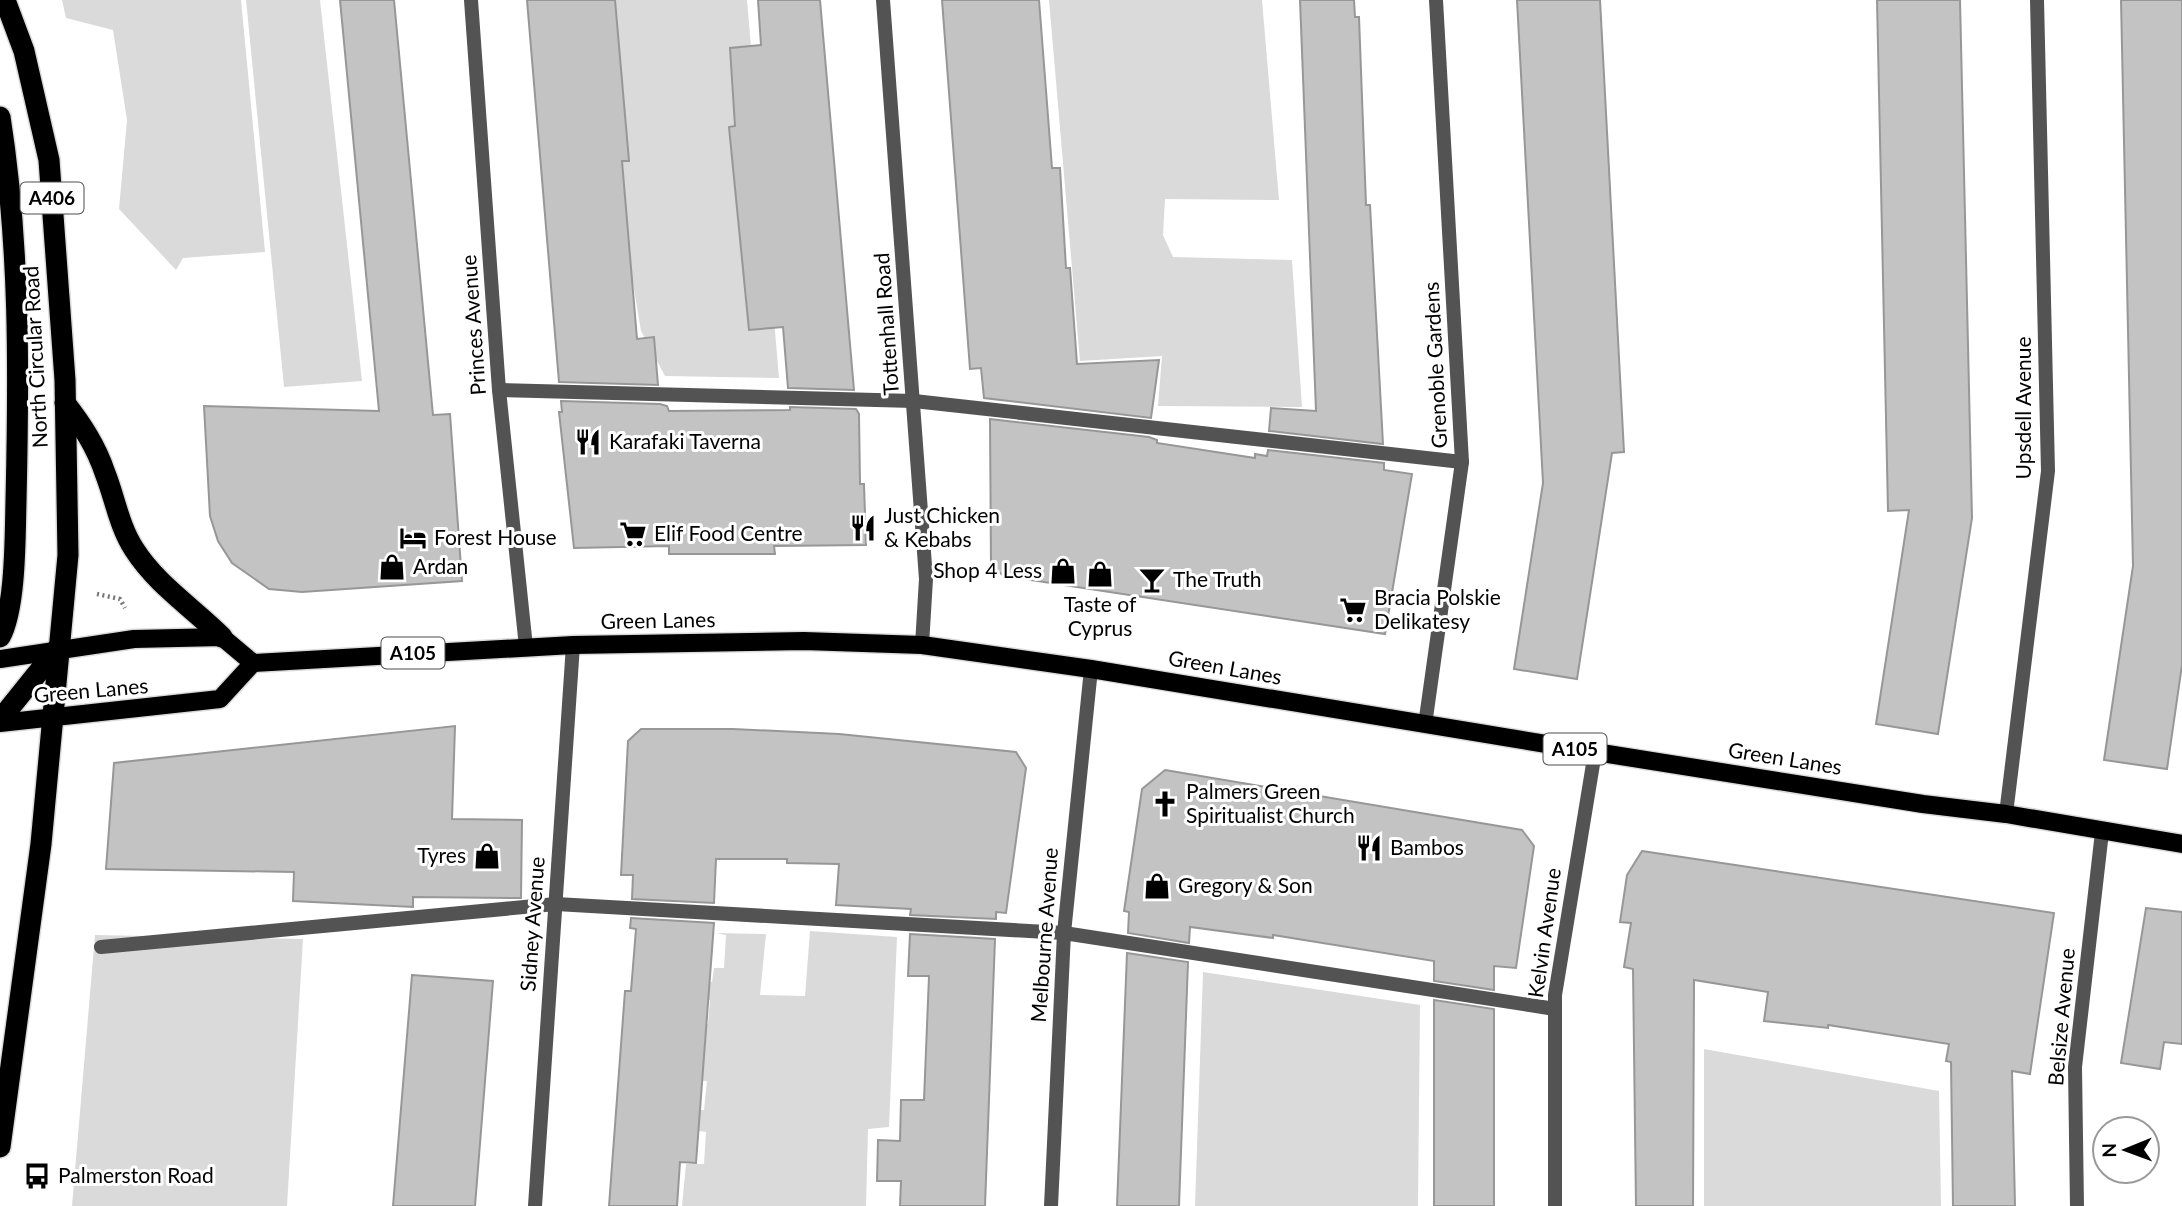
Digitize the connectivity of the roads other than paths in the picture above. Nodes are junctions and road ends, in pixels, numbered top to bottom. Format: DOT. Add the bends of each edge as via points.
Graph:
graph roads {
  1 [pos="5,0"];
  2 [pos="471,0"];
  3 [pos="883,0"];
  4 [pos="1436,0"];
  5 [pos="2038,0"];
  6 [pos="0,117"];
  7 [pos="499,390"];
  8 [pos="914,401"];
  9 [pos="65,402"];
  10 [pos="1462,462"];
  11 [pos="222,637"];
  12 [pos="0,638"];
  13 [pos="573,645"];
  14 [pos="922,645"];
  15 [pos="526,647"];
  16 [pos="57,649"];
  17 [pos="0,659"];
  18 [pos="253,663"];
  19 [pos="1091,669"];
  20 [pos="51,716"];
  21 [pos="0,721"];
  22 [pos="1424,725"];
  23 [pos="1595,752"];
  24 [pos="2006,814"];
  25 [pos="2102,832"];
  26 [pos="2182,844"];
  27 [pos="556,904"];
  28 [pos="1064,933"];
  29 [pos="101,947"];
  30 [pos="1555,1009"];
  31 [pos="0,1147"];
  32 [pos="535,1206"];
  33 [pos="1051,1206"];
  34 [pos="1555,1206"];
  35 [pos="2077,1206"];
  1 -- 9 [label="highway, North Circular Road / A406" via="24,51 49,160"];
  2 -- 7 [label="street, Princes Avenue"];
  3 -- 8 [label="street, Tottenhall Road"];
  4 -- 10 [label="street, Grenoble Gardens"];
  5 -- 24 [label="street, Upsdell Avenue" via="2048,471"];
  6 -- 12 [label="highway, A406" via="12,194 18,429 15,552 6,626"];
  7 -- 8 [label="street"];
  7 -- 15 [label="street, Princes Avenue"];
  8 -- 10 [label="street"];
  8 -- 14 [label="street, Tottenhall Road" via="926,579"];
  9 -- 11 [label="highway" via="90,436 133,548 152,573"];
  9 -- 16 [label="highway, North Circular Road / A406" via="68,555"];
  10 -- 22 [label="street, Grenoble Gardens"];
  11 -- 16 [label="main road, Green Lanes" via="134,639"];
  11 -- 18 [label="main road"];
  13 -- 14 [label="main road, Green Lanes / A105" via="804,641"];
  13 -- 15 [label="main road, Green Lanes / A105"];
  13 -- 27 [label="street, Sidney Avenue"];
  14 -- 19 [label="main road, Green Lanes / A105"];
  15 -- 18 [label="main road, Green Lanes / A105"];
  16 -- 17 [label="main road, Green Lanes"];
  16 -- 20 [label="highway, North Circular Road / A406"];
  16 -- 21 [label="highway, A406"];
  18 -- 20 [label="main road, Green Lanes" via="220,699"];
  19 -- 22 [label="main road, Green Lanes / A105"];
  19 -- 28 [label="street, Melbourne Avenue"];
  20 -- 21 [label="main road, Green Lanes"];
  20 -- 31 [label="highway, A406" via="41,844"];
  22 -- 23 [label="main road, Green Lanes / A105"];
  23 -- 24 [label="main road, Green Lanes / A105"];
  23 -- 30 [label="street, Kelvin Avenue"];
  24 -- 25 [label="main road, Green Lanes / A105"];
  25 -- 26 [label="main road, Green Lanes / A105"];
  25 -- 35 [label="street, Belsize Avenue" via="2075,1067"];
  27 -- 28 [label="street"];
  27 -- 29 [label="street"];
  27 -- 32 [label="street, Sidney Avenue"];
  28 -- 30 [label="street"];
  28 -- 33 [label="street, Melbourne Avenue"];
  30 -- 34 [label="street, Kelvin Avenue"];
}
